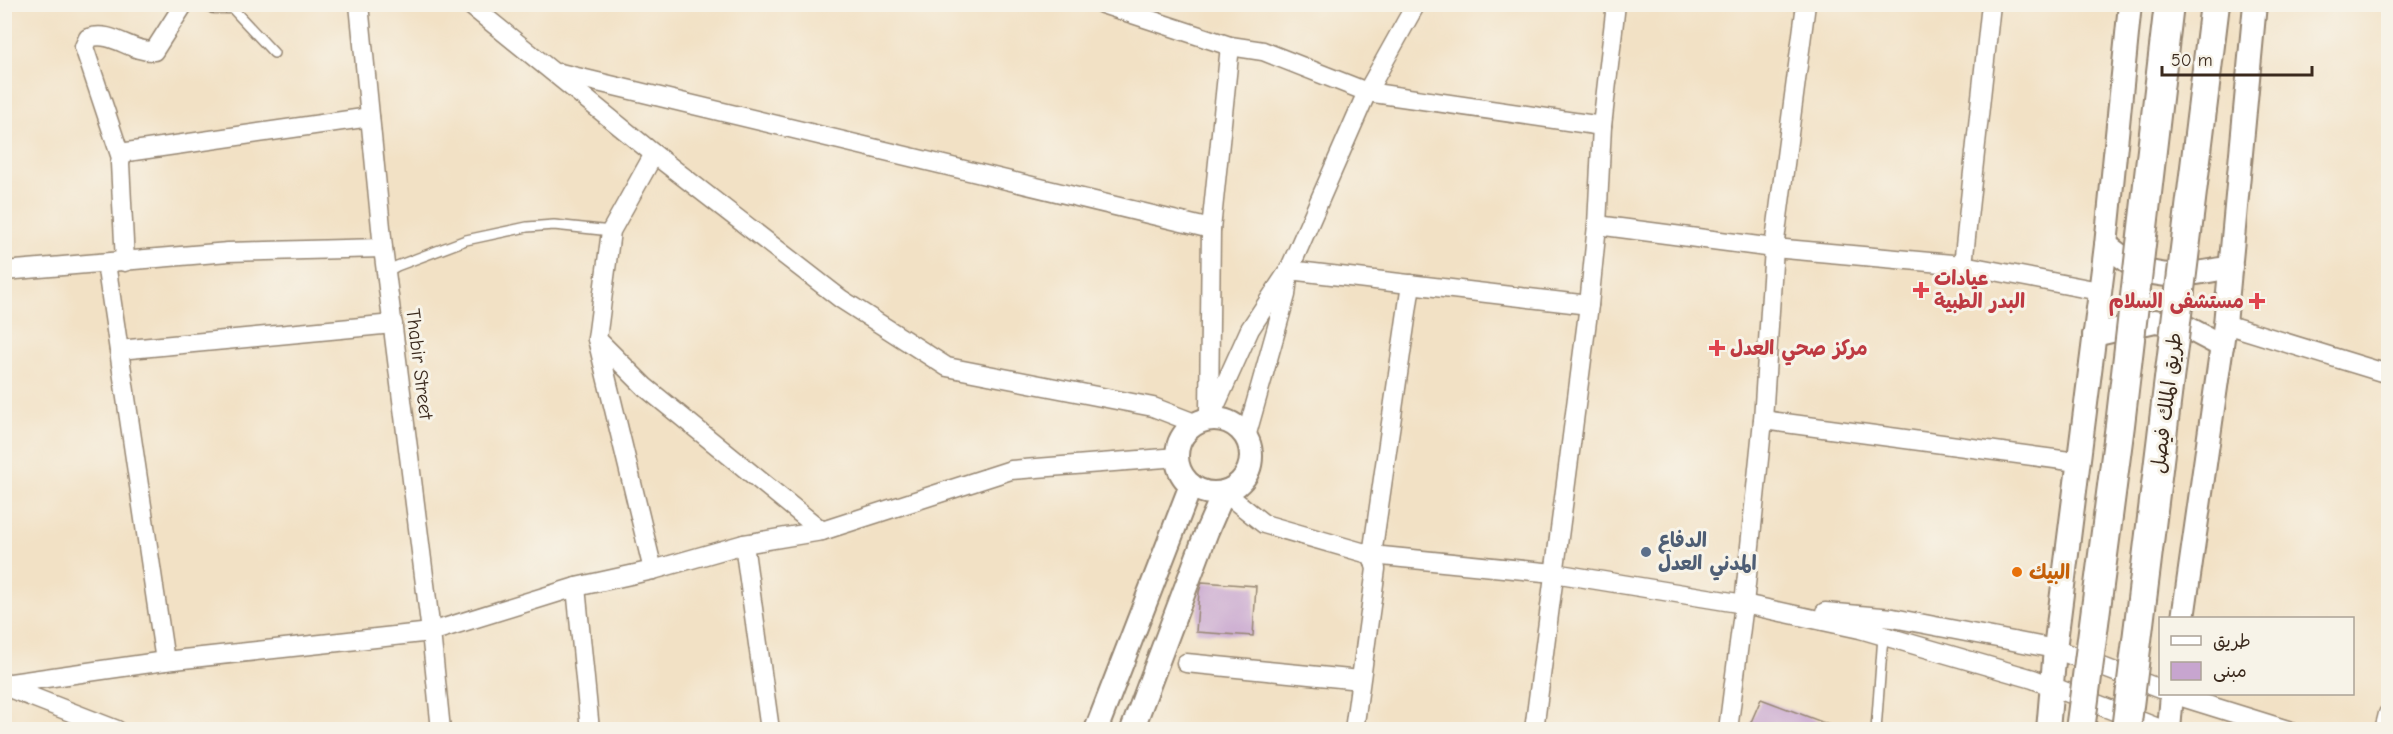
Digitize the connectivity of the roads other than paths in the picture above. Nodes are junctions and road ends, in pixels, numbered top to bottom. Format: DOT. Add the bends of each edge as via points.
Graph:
graph roads {
  1 [pos="184,4"];
  2 [pos="359,4"];
  3 [pos="470,4"];
  4 [pos="1102,4"];
  5 [pos="1416,4"];
  6 [pos="1616,4"];
  7 [pos="1806,4"];
  8 [pos="1991,4"];
  9 [pos="2130,4"];
  10 [pos="2169,4"];
  11 [pos="2215,4"];
  12 [pos="2255,4"];
  13 [pos="226,5"];
  14 [pos="1142,10"];
  15 [pos="1230,46"];
  16 [pos="274,53"];
  17 [pos="555,72"];
  18 [pos="1367,92"];
  19 [pos="370,117"];
  20 [pos="1602,126"];
  21 [pos="654,154"];
  22 [pos="122,158"];
  23 [pos="1597,225"];
  24 [pos="1211,229"];
  25 [pos="611,231"];
  26 [pos="2106,245"];
  27 [pos="383,248"];
  28 [pos="1774,248"];
  29 [pos="125,261"];
  30 [pos="106,263"];
  31 [pos="1963,265"];
  32 [pos="2231,267"];
  33 [pos="1289,270"];
  34 [pos="4,271"];
  35 [pos="386,272"];
  36 [pos="1412,284"];
  37 [pos="2099,291"];
  38 [pos="1589,305"];
  39 [pos="393,324"];
  40 [pos="2094,334"];
  41 [pos="2223,335"];
  42 [pos="597,339"];
  43 [pos="119,350"];
  44 [pos="2388,374"];
  45 [pos="1763,420"];
  46 [pos="1203,422"];
  47 [pos="1246,437"];
  48 [pos="1178,457"];
  49 [pos="2078,462"];
  50 [pos="1191,485"];
  51 [pos="1224,492"];
  52 [pos="822,531"];
  53 [pos="744,544"];
  54 [pos="1372,555"];
  55 [pos="652,570"];
  56 [pos="1554,573"];
  57 [pos="576,587"];
  58 [pos="1744,604"];
  59 [pos="2183,617"];
  60 [pos="431,632"];
  61 [pos="1883,636"];
  62 [pos="2055,648"];
  63 [pos="165,661"];
  64 [pos="1186,663"];
  65 [pos="1360,680"];
  66 [pos="4,685"];
  67 [pos="2053,686"];
  68 [pos="2159,689"];
  69 [pos="2172,695"];
  70 [pos="2178,695"];
  71 [pos="2388,714"];
  72 [pos="117,729"];
  73 [pos="441,729"];
  74 [pos="590,729"];
  75 [pos="770,729"];
  76 [pos="1096,729"];
  77 [pos="1132,729"];
  78 [pos="1354,729"];
  79 [pos="1534,729"];
  80 [pos="1728,729"];
  81 [pos="1876,729"];
  82 [pos="2048,729"];
  83 [pos="2080,729"];
  84 [pos="2126,729"];
  85 [pos="2163,729"];
  86 [pos="2169,729"];
  87 [pos="2288,729"];
  88 [pos="2384,729"];
  1 -- 22 [label="street" via="154,51 100,34 88,38 84,47"];
  2 -- 19 [label="street, Thabir Street"];
  3 -- 17 [label="street"];
  4 -- 14 [label="street"];
  5 -- 18 [label="street"];
  6 -- 20 [label="street"];
  7 -- 28 [label="street"];
  8 -- 31 [label="street"];
  9 -- 26 [label="street"];
  10 -- 83 [label="highway, bridge"];
  11 -- 84 [label="highway, طريق الملك فيصل, bridge"];
  12 -- 32 [label="street"];
  13 -- 16 [label="lane"];
  14 -- 15 [label="street"];
  15 -- 18 [label="street" via="1263,51"];
  15 -- 24 [label="street"];
  17 -- 21 [label="street"];
  17 -- 24 [label="street"];
  18 -- 20 [label="street"];
  18 -- 33 [label="street"];
  19 -- 22 [label="street" via="127,152"];
  19 -- 27 [label="street, Thabir Street"];
  20 -- 23 [label="street"];
  21 -- 25 [label="street"];
  21 -- 46 [label="street" via="841,299 947,367 1153,407"];
  22 -- 29 [label="street"];
  23 -- 28 [label="street"];
  23 -- 38 [label="street"];
  24 -- 46 [label="street"];
  25 -- 35 [label="lane" via="554,225 527,227 466,240"];
  25 -- 42 [label="street"];
  26 -- 32 [label="street" via="2138,268 2165,275"];
  26 -- 37 [label="street"];
  27 -- 29 [label="street" via="228,252"];
  27 -- 35 [label="street, Thabir Street"];
  28 -- 31 [label="street"];
  28 -- 45 [label="street"];
  29 -- 30 [label="street"];
  30 -- 34 [label="street"];
  30 -- 43 [label="street"];
  31 -- 37 [label="street"];
  32 -- 41 [label="street"];
  33 -- 36 [label="street"];
  33 -- 46 [label="street" via="1250,328"];
  33 -- 47 [label="street" via="1286,295"];
  35 -- 39 [label="street, Thabir Street"];
  36 -- 38 [label="street"];
  36 -- 54 [label="street"];
  37 -- 40 [label="street"];
  38 -- 56 [label="street"];
  39 -- 43 [label="street"];
  39 -- 60 [label="street, Thabir Street"];
  40 -- 41 [label="street" via="2155,321"];
  40 -- 49 [label="street"];
  41 -- 44 [label="street"];
  41 -- 59 [label="street"];
  42 -- 52 [label="street" via="645,387"];
  42 -- 55 [label="street"];
  43 -- 63 [label="street"];
  45 -- 49 [label="street"];
  45 -- 58 [label="street"];
  46 -- 47 [label="street" via="1230,423"];
  46 -- 48 [label="street" via="1183,438"];
  47 -- 51 [label="street" via="1250,447 1249,470 1234,488"];
  48 -- 50 [label="street" via="1179,467"];
  48 -- 52 [label="street" via="1011,470"];
  49 -- 62 [label="street"];
  50 -- 51 [label="street" via="1201,491"];
  50 -- 76 [label="street"];
  51 -- 54 [label="street" via="1264,524"];
  51 -- 77 [label="street"];
  52 -- 53 [label="street"];
  53 -- 55 [label="street"];
  53 -- 75 [label="street"];
  54 -- 56 [label="street"];
  54 -- 65 [label="street" via="1377,568"];
  55 -- 57 [label="street"];
  56 -- 58 [label="street"];
  56 -- 79 [label="street"];
  57 -- 60 [label="street"];
  57 -- 74 [label="street"];
  58 -- 61 [label="street"];
  58 -- 62 [label="street" via="1893,618"];
  58 -- 80 [label="street"];
  60 -- 63 [label="street"];
  60 -- 73 [label="street, Thabir Street"];
  61 -- 67 [label="street"];
  61 -- 81 [label="lane"];
  62 -- 67 [label="street"];
  62 -- 68 [label="street"];
  63 -- 66 [label="street"];
  64 -- 65 [label="street"];
  65 -- 78 [label="street"];
  66 -- 72 [label="street"];
  67 -- 82 [label="street"];
  67 -- 85 [label="street"];
  69 -- 86 [label="street"];
  70 -- 87 [label="street"];
  71 -- 88 [label="street"];
}
